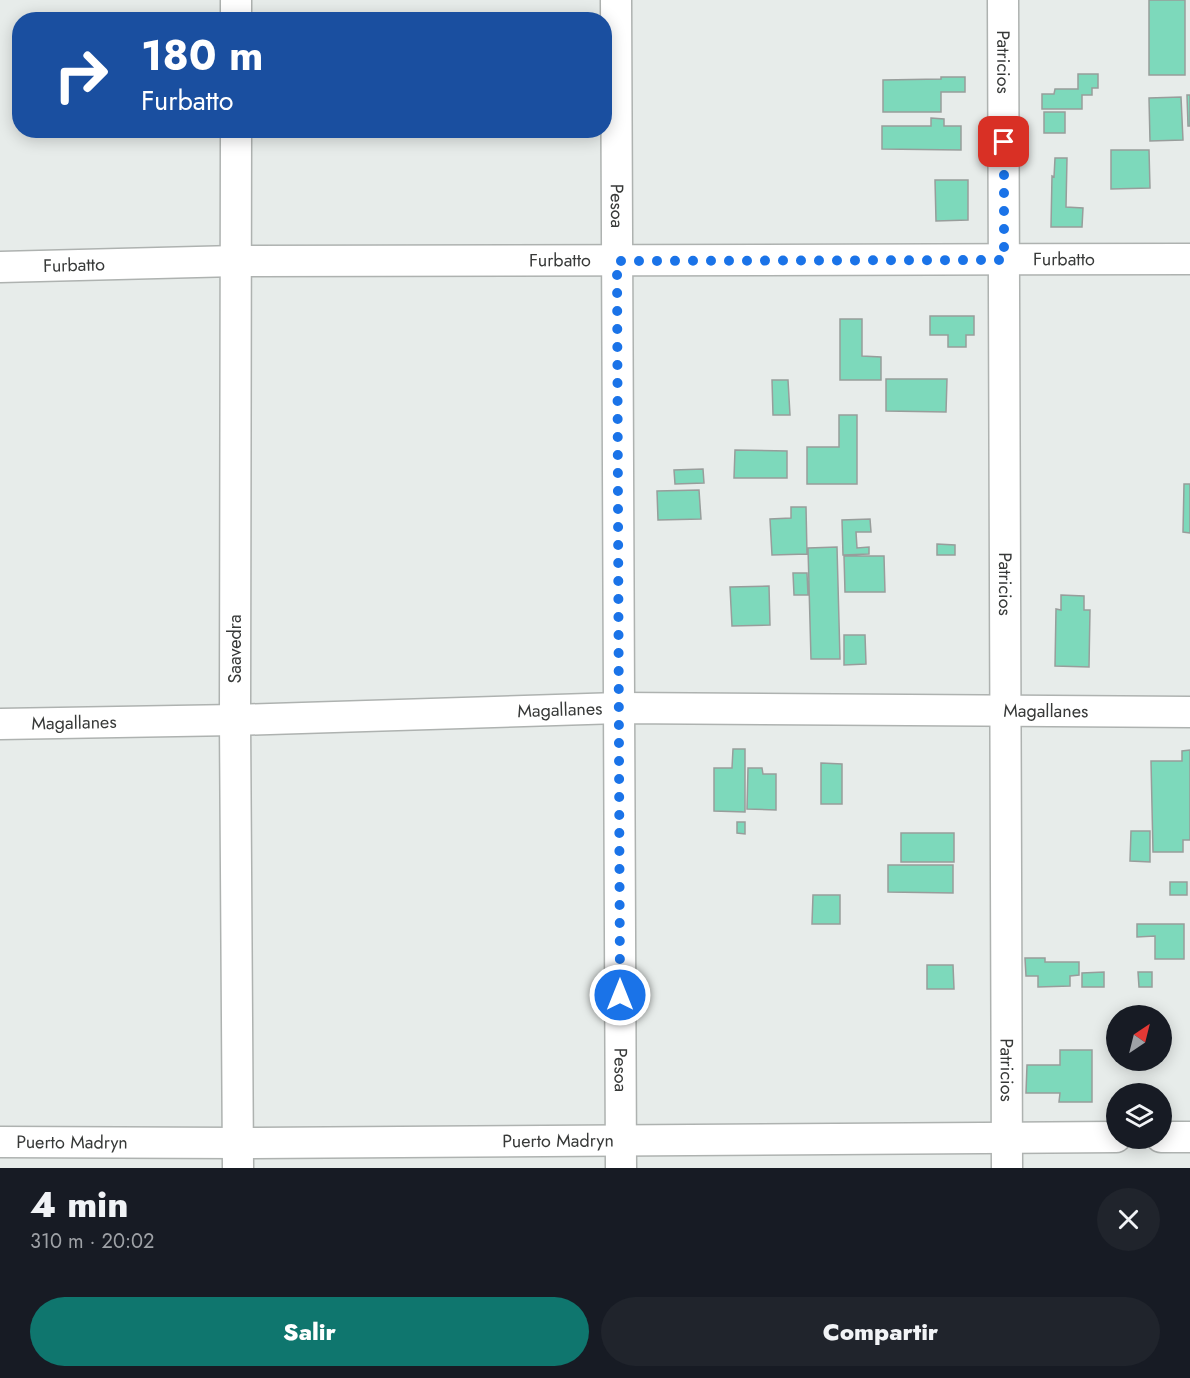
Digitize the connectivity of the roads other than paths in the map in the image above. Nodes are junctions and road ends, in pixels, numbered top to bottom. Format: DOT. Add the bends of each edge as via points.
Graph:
graph roads {
  1 [pos="616,0"];
  2 [pos="1003,0"];
  3 [pos="236,138"];
  4 [pos="1190,259"];
  5 [pos="1004,260"];
  6 [pos="236,261"];
  7 [pos="617,261"];
  8 [pos="0,267"];
  9 [pos="619,708"];
  10 [pos="1006,711"];
  11 [pos="1190,712"];
  12 [pos="235,720"];
  13 [pos="0,724"];
  14 [pos="1007,1137"];
  15 [pos="1106,1137"];
  16 [pos="1172,1137"];
  17 [pos="1190,1137"];
  18 [pos="0,1142"];
  19 [pos="621,1154"];
  20 [pos="238,1155"];
  21 [pos="1007,1168"];
  1 -- 7 [label="street, Pesoa"];
  2 -- 5 [label="street, Patricios"];
  3 -- 6 [label="street, Saavedra"];
  4 -- 5 [label="street, Furbatto"];
  5 -- 7 [label="street, Furbatto"];
  5 -- 10 [label="street, Patricios"];
  6 -- 7 [label="street, Furbatto"];
  6 -- 8 [label="street, Furbatto"];
  6 -- 12 [label="street, Saavedra"];
  7 -- 9 [label="street, Pesoa"];
  9 -- 10 [label="street, Magallanes"];
  9 -- 12 [label="street, Magallanes"];
  9 -- 19 [label="street, Pesoa"];
  10 -- 11 [label="street, Magallanes"];
  10 -- 14 [label="street, Patricios"];
  12 -- 13 [label="street, Magallanes"];
  12 -- 20 [label="street, Saavedra"];
  14 -- 15 [label="street, Puerto Madryn"];
  14 -- 19 [label="street, Puerto Madryn"];
  14 -- 21 [label="street, Patricios"];
  16 -- 17 [label="street"];
  18 -- 20 [label="street, Puerto Madryn"];
  19 -- 20 [label="street, Puerto Madryn"];
}
